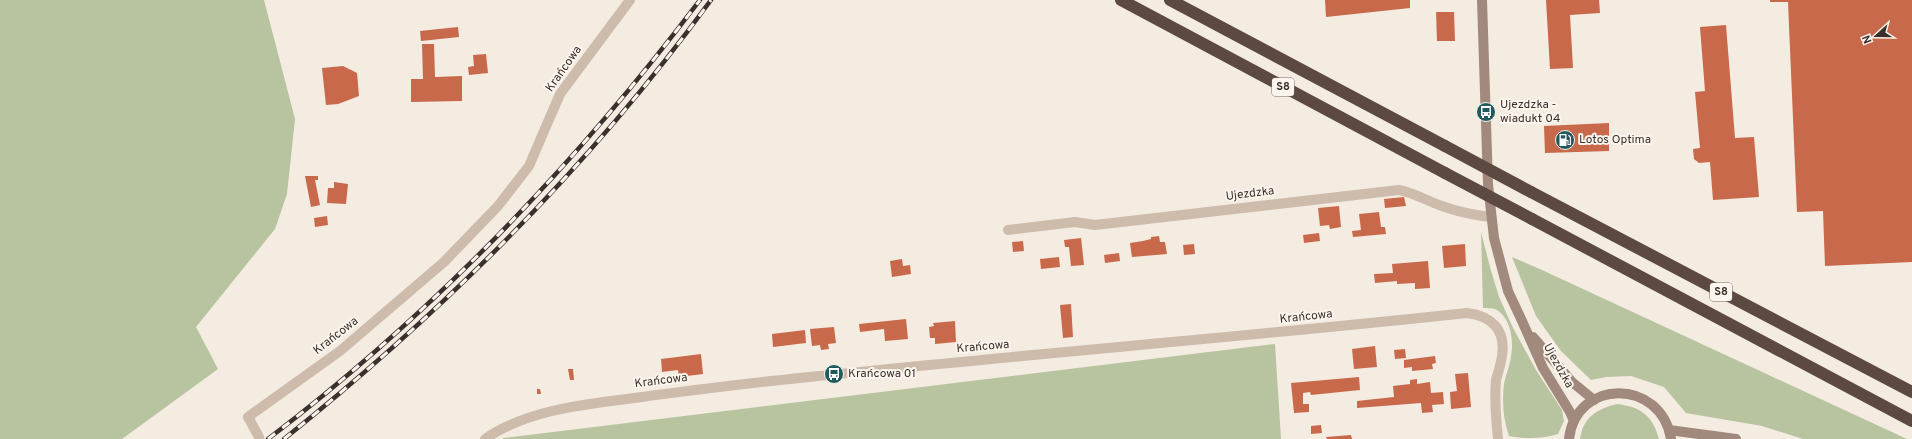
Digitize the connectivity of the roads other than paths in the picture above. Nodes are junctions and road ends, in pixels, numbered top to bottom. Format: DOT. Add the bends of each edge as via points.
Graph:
graph roads {
  1 [pos="630,0"];
  2 [pos="1120,0"];
  3 [pos="1170,0"];
  4 [pos="1482,0"];
  5 [pos="1490,217"];
  6 [pos="1008,230"];
  7 [pos="1522,321"];
  8 [pos="1912,392"];
  9 [pos="1594,400"];
  10 [pos="1574,421"];
  11 [pos="1912,421"];
  12 [pos="1670,434"];
  13 [pos="259,437"];
  14 [pos="485,439"];
  15 [pos="1498,439"];
  16 [pos="1569,439"];
  17 [pos="1736,439"];
  1 -- 13 [label="street, Krańcowa" via="560,94 529,166 498,206 444,262 340,351 248,417"];
  2 -- 11 [label="highway, S8, bridge"];
  3 -- 8 [label="highway, S8, bridge"];
  4 -- 5 [label="main road, Ujezdzka"];
  5 -- 6 [label="street, Ujezdzka" via="1466,214 1411,192 1399,190 1095,225 1075,222"];
  5 -- 7 [label="main road, Ujezdzka" via="1508,291"];
  7 -- 9 [label="main road, Ujezdzka" via="1553,362"];
  7 -- 10 [label="main road, Ujezdzka" via="1543,368"];
  9 -- 10 [label="main road" via="1582,409"];
  9 -- 12 [label="main road" via="1616,393 1639,396 1658,410"];
  10 -- 16 [label="main road"];
  12 -- 17 [label="main road"];
  14 -- 15 [label="street, Krańcowa" via="499,429 518,421 563,409 703,389 1467,313 1490,320 1497,327 1502,339 1502,355 1496,380"];
}
